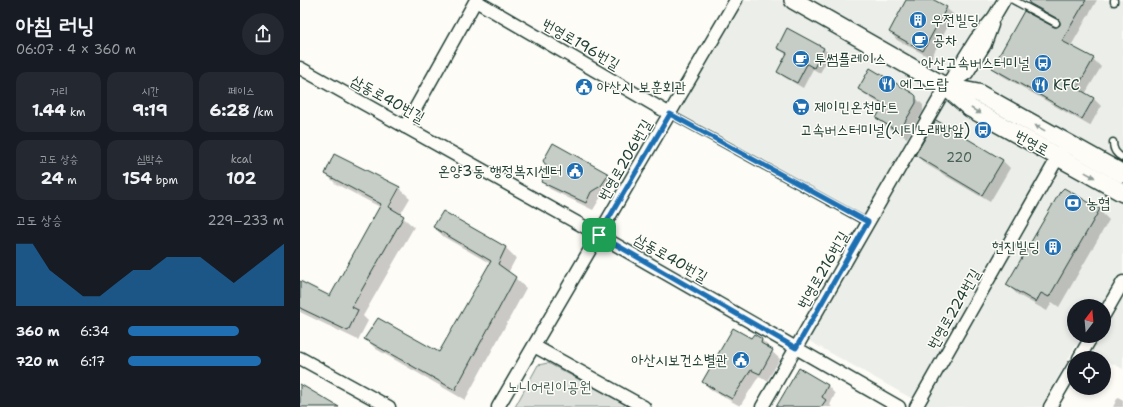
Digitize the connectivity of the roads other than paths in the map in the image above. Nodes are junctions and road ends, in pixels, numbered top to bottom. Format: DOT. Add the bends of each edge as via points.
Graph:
graph roads {
  1 [pos="476,0"];
  2 [pos="736,0"];
  3 [pos="793,0"];
  4 [pos="1004,0"];
  5 [pos="1014,0"];
  6 [pos="1056,23"];
  7 [pos="300,68"];
  8 [pos="946,87"];
  9 [pos="670,114"];
  10 [pos="405,127"];
  11 [pos="1066,142"];
  12 [pos="1113,142"];
  13 [pos="1058,157"];
  14 [pos="1123,158"];
  15 [pos="1123,174"];
  16 [pos="1123,193"];
  17 [pos="868,222"];
  18 [pos="599,235"];
  19 [pos="1123,282"];
  20 [pos="1111,303"];
  21 [pos="534,346"];
  22 [pos="796,348"];
  23 [pos="300,358"];
  24 [pos="1067,378"];
  25 [pos="389,407"];
  26 [pos="498,407"];
  27 [pos="644,407"];
  28 [pos="762,407"];
  29 [pos="899,407"];
  30 [pos="916,407"];
  31 [pos="1050,407"];
  1 -- 9 [label="street, 번영로196번길"];
  1 -- 10 [label="street, 번영로196번길"];
  2 -- 9 [label="street, 번영로206번길"];
  3 -- 8 [label="street, 번영로"];
  4 -- 8 [label="street, 번영로216번길"];
  5 -- 6 [label="lane"];
  7 -- 10 [label="street, 삼동로40번길"];
  11 -- 8 [label="street, 번영로, one-way" via="978,93"];
  8 -- 13 [label="street, 번영로, one-way" via="970,108"];
  8 -- 17 [label="street, 번영로216번길"];
  9 -- 17 [label="lane, 번영로206번길"];
  9 -- 18 [label="street, 번영로206번길"];
  10 -- 18 [label="street, 삼동로40번길"];
  11 -- 13 [label="street, 번영로224번길"];
  11 -- 15 [label="street, 번영로"];
  12 -- 14 [label="lane" via="1114,150"];
  13 -- 16 [label="street, 번영로, one-way"];
  13 -- 30 [label="street, 번영로224번길"];
  17 -- 22 [label="street, 번영로216번길"];
  18 -- 21 [label="street, 번영로206번길"];
  18 -- 22 [label="street, 삼동로40번길"];
  19 -- 20 [label="street"];
  21 -- 26 [label="street, 번영로206번길"];
  21 -- 27 [label="street"];
  22 -- 28 [label="street, 번영로216번길"];
  22 -- 29 [label="street, 삼동로40번길"];
  23 -- 25 [label="street"];
  24 -- 31 [label="street"];
}
